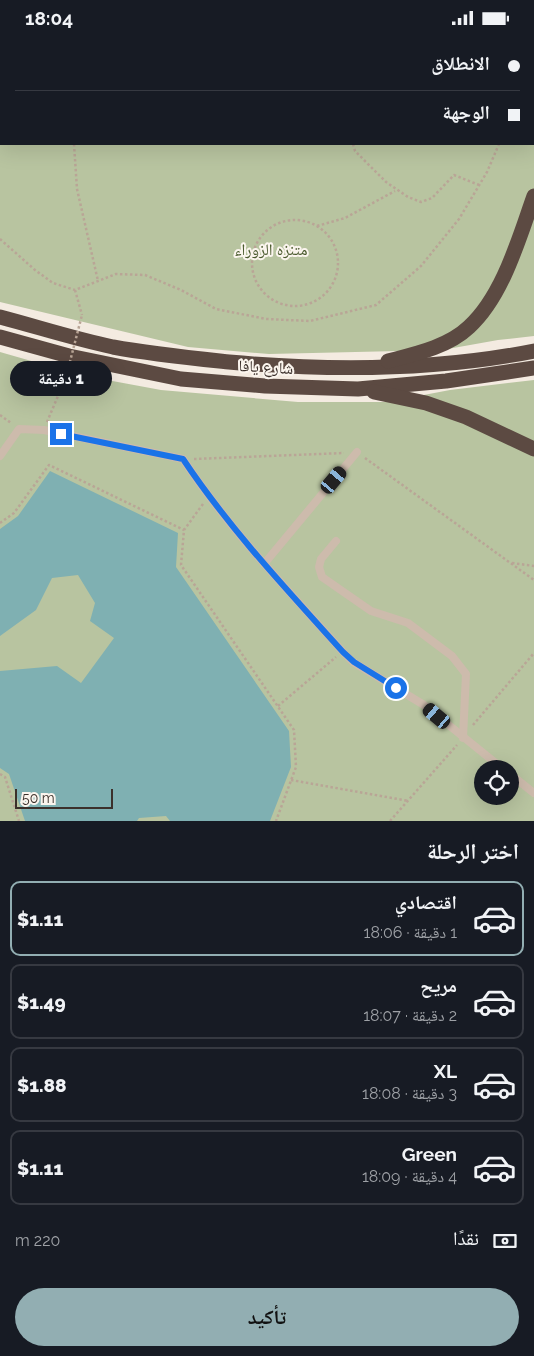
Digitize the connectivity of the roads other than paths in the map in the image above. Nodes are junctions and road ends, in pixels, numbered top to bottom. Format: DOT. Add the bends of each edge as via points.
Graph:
graph roads {
  1 [pos="534,196"];
  2 [pos="0,317"];
  3 [pos="0,337"];
  4 [pos="534,351"];
  5 [pos="534,368"];
  6 [pos="354,369"];
  7 [pos="358,389"];
  8 [pos="534,449"];
  9 [pos="357,452"];
  10 [pos="0,456"];
  11 [pos="336,541"];
  12 [pos="264,564"];
  13 [pos="463,738"];
  14 [pos="491,760"];
  15 [pos="519,781"];
  16 [pos="534,793"];
  1 -- 6 [label="highway" via="503,277 488,304 469,327 440,345"];
  2 -- 6 [label="highway, شارع يافا" via="114,347 188,358"];
  3 -- 7 [label="highway, شارع يافا" via="69,356 181,379"];
  4 -- 6 [label="highway, شارع يافا" via="444,365"];
  5 -- 7 [label="highway, شارع يافا"];
  7 -- 8 [label="highway" via="426,403 466,417"];
  9 -- 12 [label="lane"];
  10 -- 12 [label="lane" via="19,429 44,430 183,459 208,496"];
  11 -- 13 [label="lane" via="321,559 322,577 371,611 408,623 452,656 466,673"];
  12 -- 13 [label="lane" via="354,662 424,705"];
  13 -- 14 [label="lane"];
  15 -- 16 [label="lane"];
}
